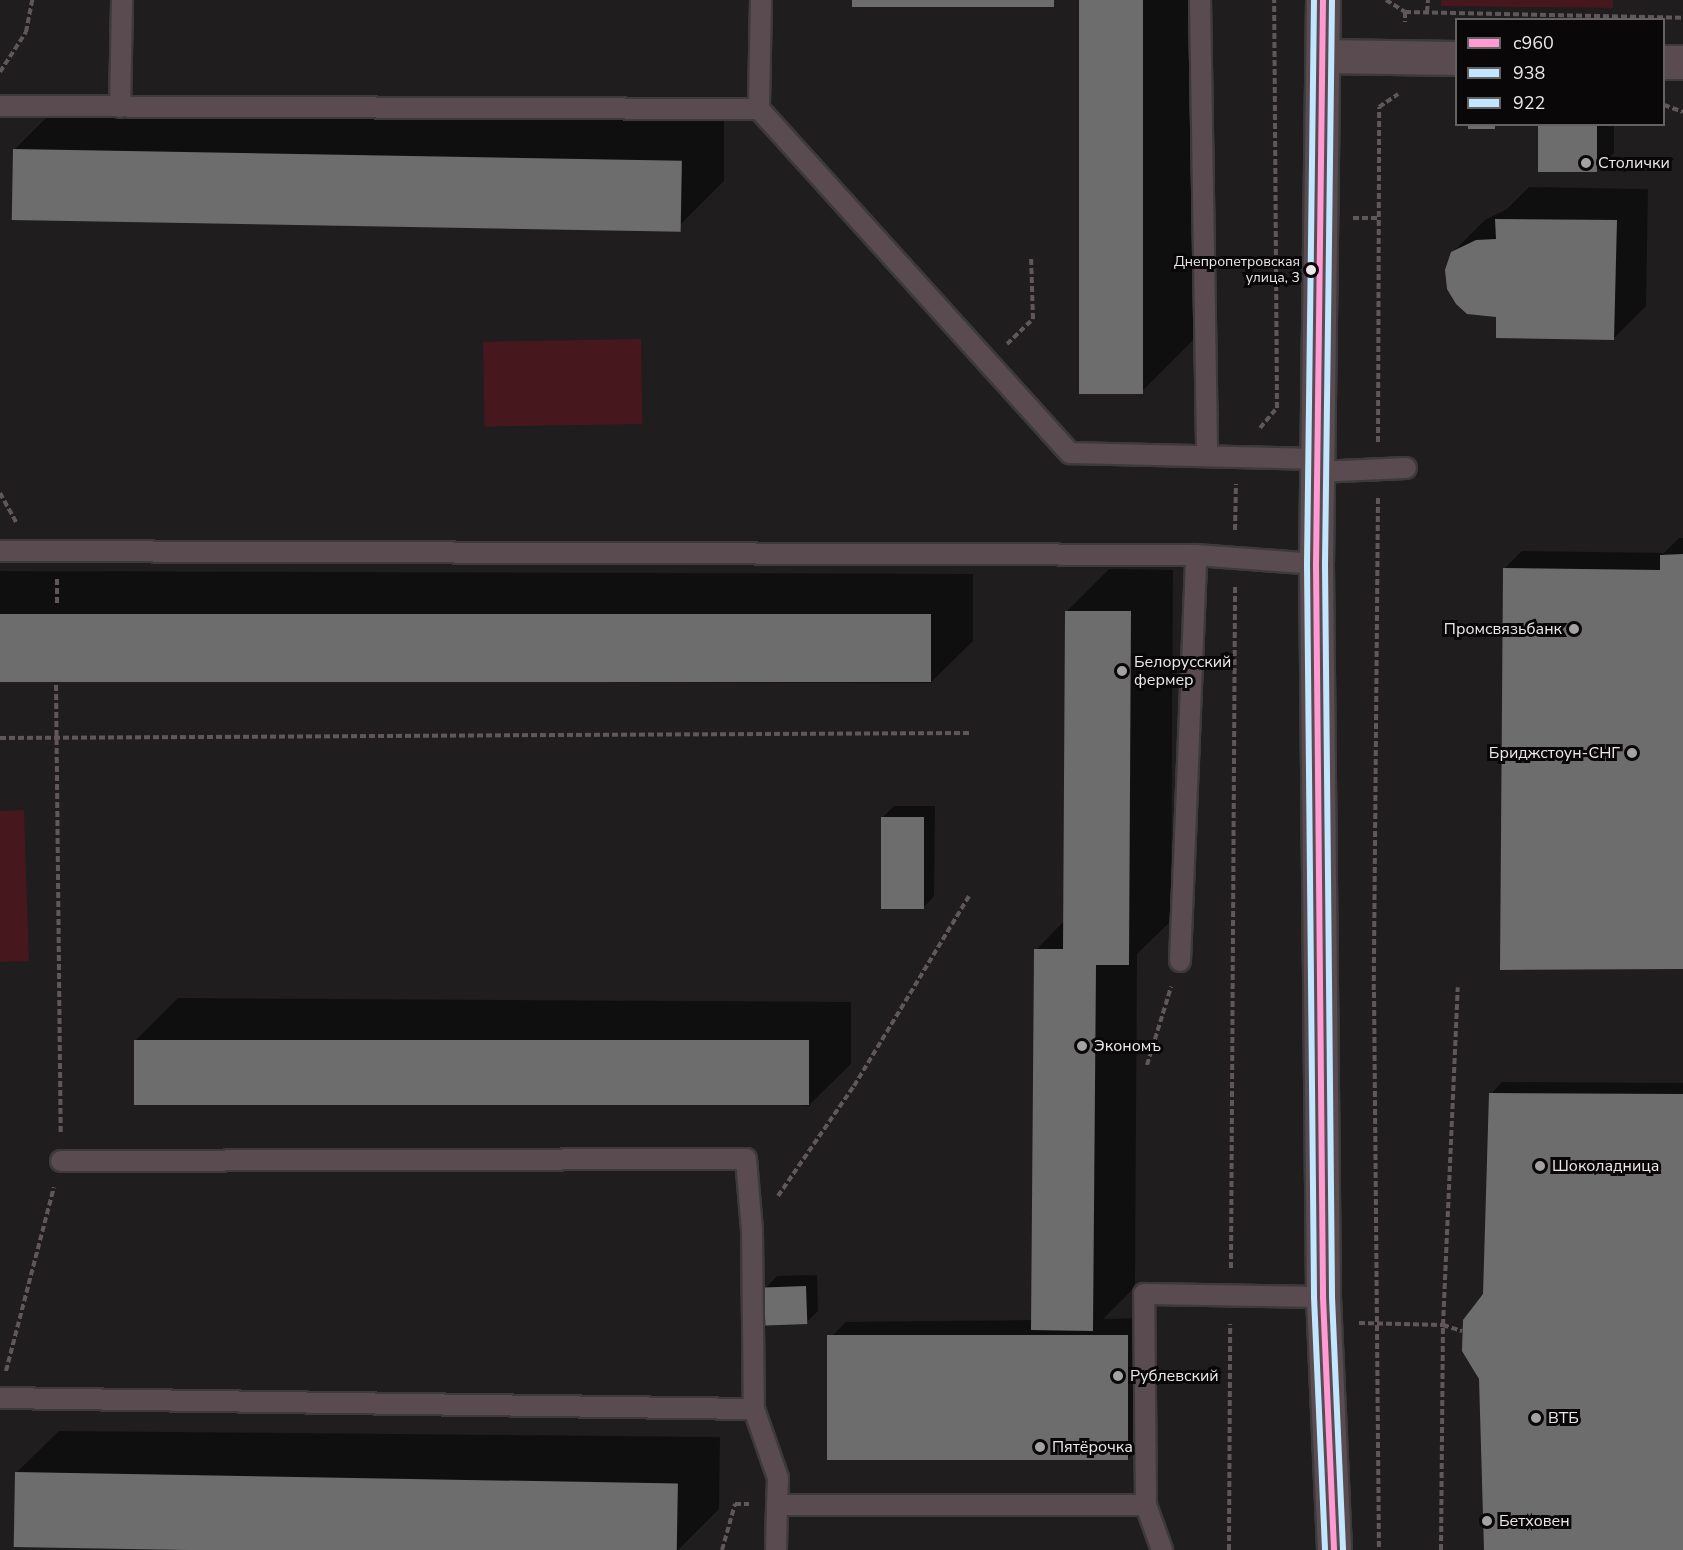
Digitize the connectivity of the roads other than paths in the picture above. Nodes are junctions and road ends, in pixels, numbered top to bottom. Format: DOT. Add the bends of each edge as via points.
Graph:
graph roads {
  1 [pos="122,0"];
  2 [pos="761,0"];
  3 [pos="1200,0"];
  4 [pos="1323,0"];
  5 [pos="1323,56"];
  6 [pos="1455,58"];
  7 [pos="1665,62"];
  8 [pos="1683,62"];
  9 [pos="0,106"];
  10 [pos="120,107"];
  11 [pos="759,109"];
  12 [pos="1207,456"];
  13 [pos="1318,465"];
  14 [pos="1406,468"];
  15 [pos="0,551"];
  16 [pos="1196,555"];
  17 [pos="1316,564"];
  18 [pos="1180,961"];
  19 [pos="61,1161"];
  20 [pos="1324,1309"];
  21 [pos="1,1391"];
  22 [pos="754,1409"];
  23 [pos="777,1505"];
  24 [pos="1146,1505"];
  25 [pos="776,1550"];
  26 [pos="1162,1550"];
  27 [pos="1334,1550"];
  1 -- 10 [label="lane"];
  2 -- 11 [label="lane"];
  3 -- 12 [label="lane"];
  4 -- 5 [label="street"];
  5 -- 6 [label="street"];
  5 -- 13 [label="street"];
  7 -- 8 [label="street"];
  9 -- 10 [label="lane"];
  10 -- 11 [label="lane"];
  11 -- 12 [label="lane" via="1070,453"];
  12 -- 13 [label="lane"];
  13 -- 14 [label="lane"];
  13 -- 17 [label="street"];
  15 -- 16 [label="lane"];
  16 -- 17 [label="lane"];
  16 -- 18 [label="lane"];
  17 -- 20 [label="street"];
  19 -- 22 [label="lane" via="746,1159 752,1230"];
  20 -- 24 [label="lane" via="1231,1296 1144,1294"];
  20 -- 27 [label="street"];
  21 -- 22 [label="lane"];
  22 -- 23 [label="lane" via="778,1478"];
  23 -- 24 [label="lane"];
  23 -- 25 [label="lane"];
  24 -- 26 [label="lane"];
}
